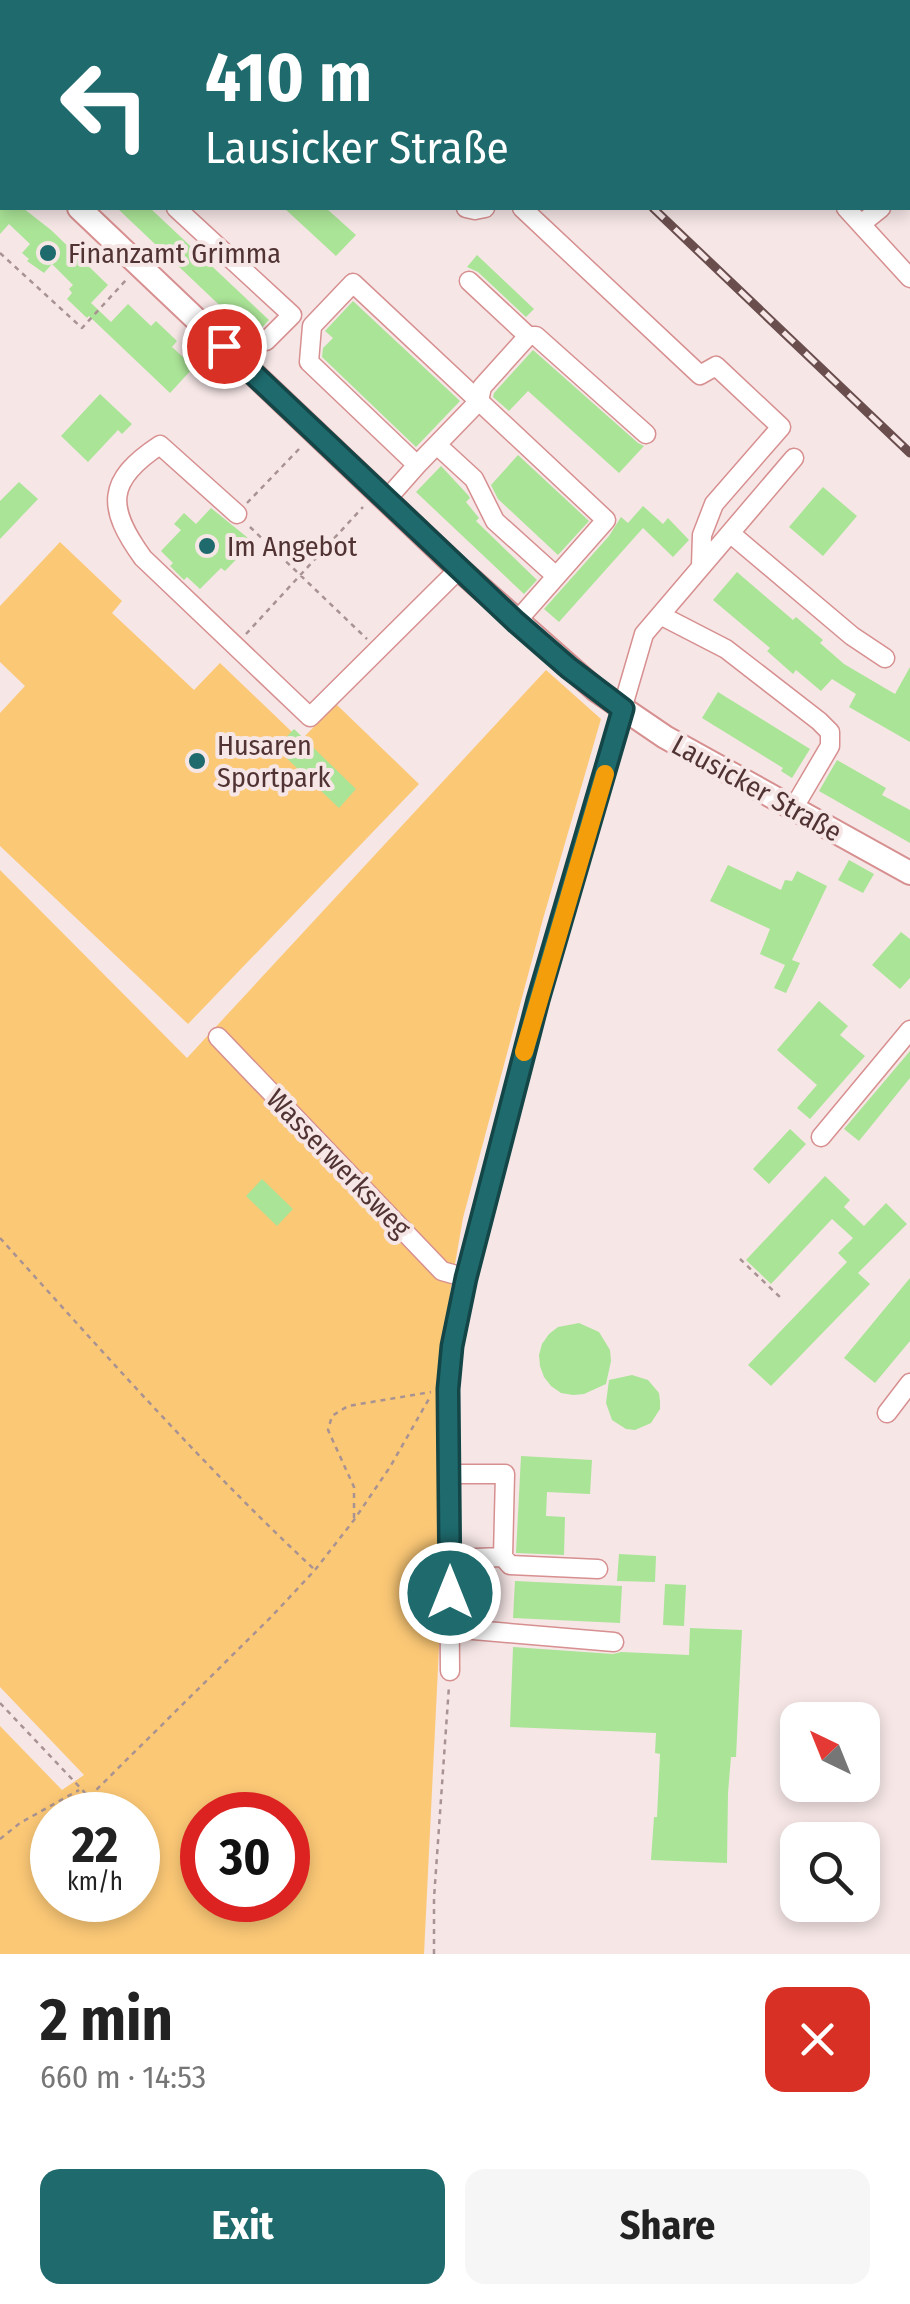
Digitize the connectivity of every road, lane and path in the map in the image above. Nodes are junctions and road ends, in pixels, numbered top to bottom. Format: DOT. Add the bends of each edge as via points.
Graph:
graph roads {
  1 [pos="81,210"];
  2 [pos="178,210"];
  3 [pos="524,210"];
  4 [pos="848,210"];
  5 [pos="878,210"];
  6 [pos="861,224"];
  7 [pos="0,253"];
  8 [pos="140,265"];
  9 [pos="910,278"];
  10 [pos="469,281"];
  11 [pos="528,336"];
  12 [pos="266,341"];
  13 [pos="479,402"];
  14 [pos="316,432"];
  15 [pos="646,434"];
  16 [pos="437,444"];
  17 [pos="794,458"];
  18 [pos="418,465"];
  19 [pos="382,496"];
  20 [pos="237,514"];
  21 [pos="730,533"];
  22 [pos="701,566"];
  23 [pos="458,569"];
  24 [pos="300,575"];
  25 [pos="556,576"];
  26 [pos="660,615"];
  27 [pos="516,622"];
  28 [pos="235,646"];
  29 [pos="377,649"];
  30 [pos="885,658"];
  31 [pos="623,709"];
  32 [pos="794,808"];
  33 [pos="910,873"];
  34 [pos="910,1030"];
  35 [pos="218,1037"];
  36 [pos="821,1136"];
  37 [pos="0,1238"];
  38 [pos="740,1259"];
  39 [pos="466,1278"];
  40 [pos="782,1299"];
  41 [pos="910,1383"];
  42 [pos="887,1413"];
  43 [pos="448,1474"];
  44 [pos="354,1520"];
  45 [pos="504,1557"];
  46 [pos="449,1558"];
  47 [pos="598,1569"];
  48 [pos="315,1570"];
  49 [pos="450,1628"];
  50 [pos="614,1642"];
  51 [pos="450,1671"];
  52 [pos="0,1703"];
  53 [pos="80,1789"];
  54 [pos="0,1839"];
  55 [pos="434,1954"];
  1 -- 8 [label="main road, Lausicker Straße"];
  2 -- 12 [label="street" via="292,315"];
  3 -- 22 [label="street" via="700,375 716,366 781,427 714,504 702,535"];
  4 -- 6 [label="street"];
  5 -- 6 [label="street"];
  6 -- 9 [label="street"];
  7 -- 8 [label="path" via="82,328"];
  8 -- 14 [label="main road, Lausicker Straße"];
  10 -- 11 [label="street"];
  11 -- 13 [label="street" via="482,388"];
  11 -- 15 [label="street" via="536,336"];
  13 -- 16 [label="street"];
  13 -- 18 [label="street" via="353,283 312,326 310,362"];
  13 -- 25 [label="street" via="606,520"];
  14 -- 19 [label="main road, Lausicker Straße"];
  14 -- 20 [label="path"];
  16 -- 18 [label="street"];
  16 -- 25 [label="street" via="474,479 495,520"];
  17 -- 21 [label="street"];
  18 -- 19 [label="street"];
  19 -- 23 [label="main road, Lausicker Straße"];
  19 -- 24 [label="path"];
  20 -- 24 [label="path"];
  20 -- 28 [label="street" via="160,444 122,480 116,502 124,532 142,558"];
  21 -- 22 [label="street"];
  21 -- 30 [label="street"];
  22 -- 26 [label="street"];
  23 -- 27 [label="main road, Lausicker Straße"];
  23 -- 29 [label="street"];
  24 -- 28 [label="path"];
  24 -- 29 [label="path"];
  25 -- 27 [label="street"];
  26 -- 31 [label="street" via="644,634"];
  26 -- 32 [label="street" via="726,649 830,732 830,746"];
  27 -- 31 [label="main road, Lausicker Straße"];
  28 -- 29 [label="street" via="310,717"];
  31 -- 32 [label="main road, Lausicker Straße"];
  31 -- 39 [label="street"];
  32 -- 33 [label="main road, Lausicker Straße"];
  34 -- 36 [label="street"];
  35 -- 39 [label="street, Wasserwerksweg" via="442,1271"];
  37 -- 48 [label="path"];
  38 -- 40 [label="path"];
  39 -- 43 [label="street" via="448,1389"];
  41 -- 42 [label="street"];
  43 -- 45 [label="street" via="505,1474"];
  43 -- 46 [label="street"];
  44 -- 44 [label="path" via="354,1486 328,1430 332,1416 348,1406 433,1392"];
  44 -- 48 [label="path"];
  45 -- 46 [label="street"];
  45 -- 47 [label="street" via="510,1565"];
  46 -- 49 [label="street"];
  48 -- 53 [label="path" via="89,1797"];
  49 -- 50 [label="street"];
  49 -- 51 [label="street"];
  51 -- 55 [label="path"];
  52 -- 53 [label="path"];
  53 -- 54 [label="path"];
}
